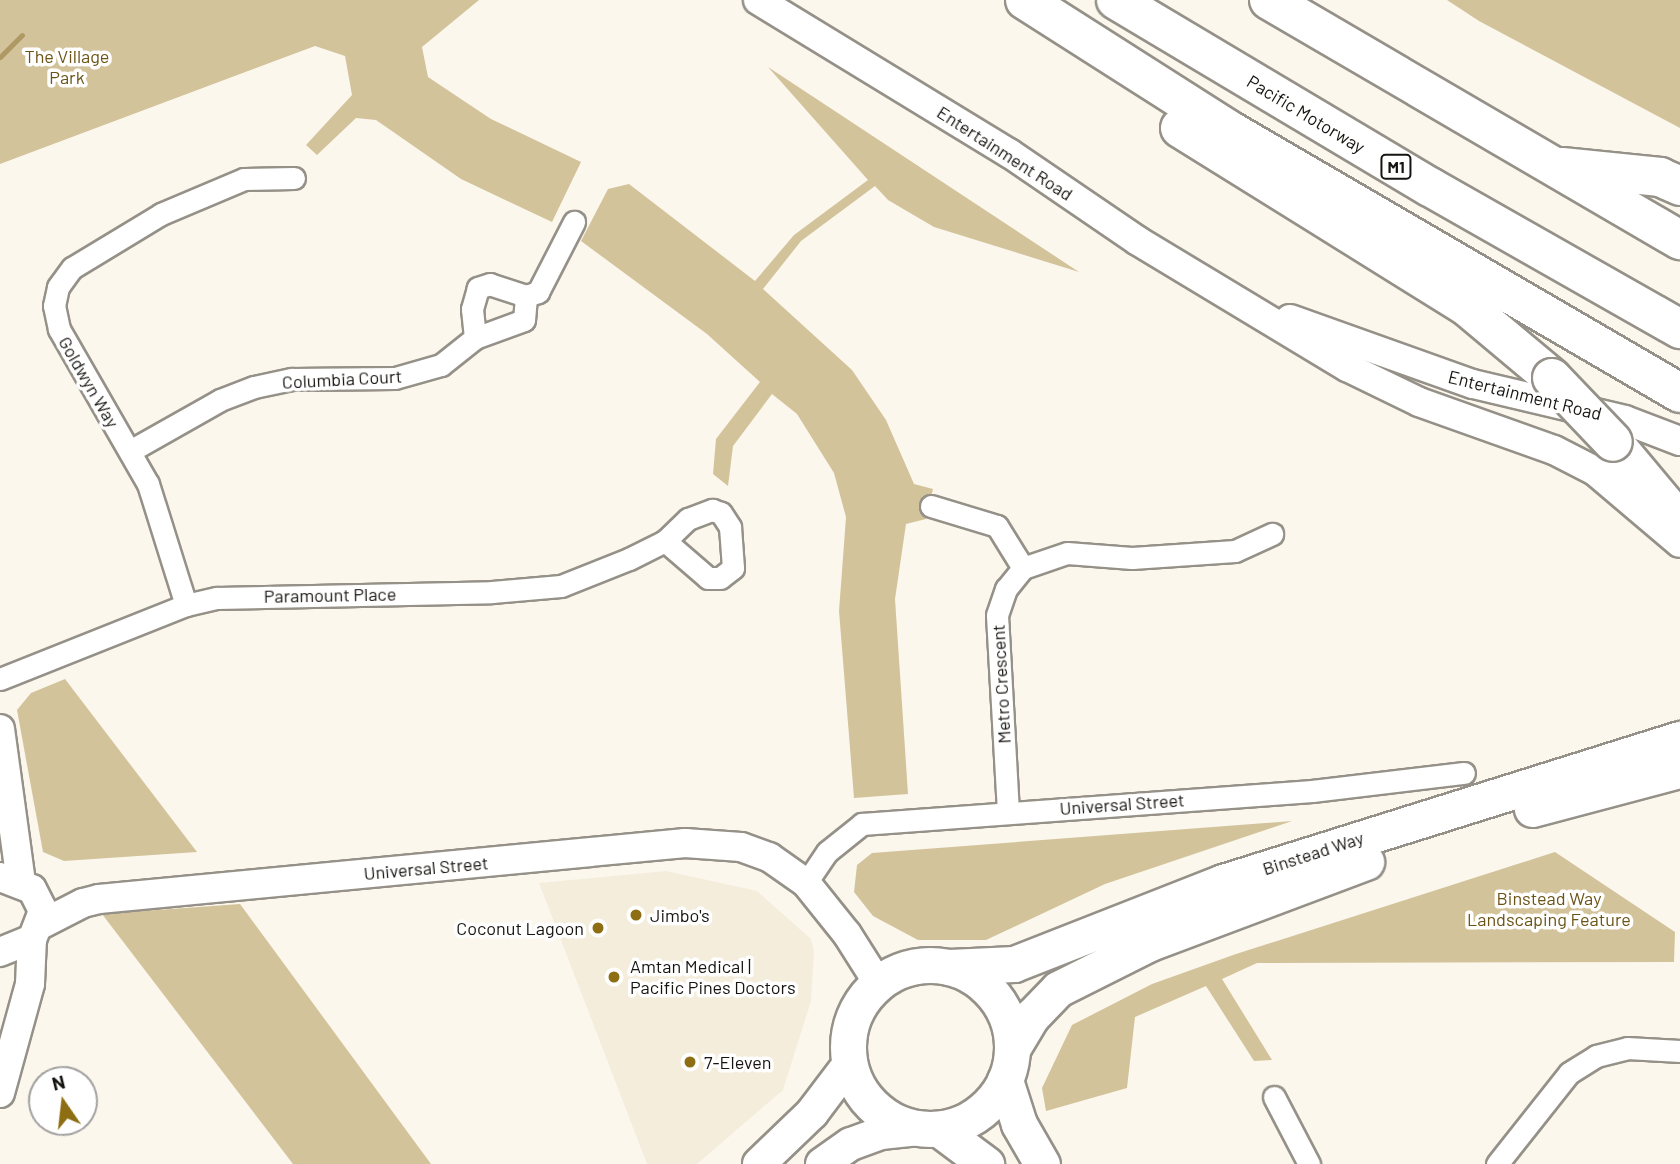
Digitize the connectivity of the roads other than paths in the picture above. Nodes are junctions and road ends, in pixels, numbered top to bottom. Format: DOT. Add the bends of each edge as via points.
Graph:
graph roads {
  1 [pos="758,0"];
  2 [pos="1025,0"];
  3 [pos="1116,0"];
  4 [pos="1269,0"];
  5 [pos="1137,72"];
  6 [pos="1548,166"];
  7 [pos="294,178"];
  8 [pos="1680,186"];
  9 [pos="574,222"];
  10 [pos="1680,240"];
  11 [pos="526,296"];
  12 [pos="1251,306"];
  13 [pos="1680,329"];
  14 [pos="475,338"];
  15 [pos="1680,393"];
  16 [pos="1680,441"];
  17 [pos="130,451"];
  18 [pos="932,506"];
  19 [pos="1680,522"];
  20 [pos="1272,534"];
  21 [pos="664,541"];
  22 [pos="1680,543"];
  23 [pos="1023,568"];
  24 [pos="186,606"];
  25 [pos="0,679"];
  26 [pos="0,729"];
  27 [pos="1680,739"];
  28 [pos="1680,770"];
  29 [pos="1464,773"];
  30 [pos="1008,812"];
  31 [pos="11,879"];
  32 [pos="806,883"];
  33 [pos="37,932"];
  34 [pos="0,952"];
  35 [pos="949,967"];
  36 [pos="878,983"];
  37 [pos="1680,1051"];
  38 [pos="849,1063"];
  39 [pos="1009,1065"];
  40 [pos="0,1093"];
  41 [pos="1274,1097"];
  42 [pos="929,1129"];
  43 [pos="759,1164"];
  44 [pos="822,1164"];
  45 [pos="986,1164"];
  46 [pos="1042,1164"];
  47 [pos="1309,1164"];
  48 [pos="1497,1164"];
  1 -- 12 [label="street, Entertainment Road" via="1009,153 1138,241"];
  2 -- 5 [label="highway"];
  3 -- 13 [label="highway, Pacific Motorway / M1"];
  4 -- 6 [label="highway"];
  5 -- 15 [label="highway"];
  5 -- 19 [label="highway, bridge" via="1153,108 1251,176 1466,306 1552,378"];
  6 -- 8 [label="highway" via="1660,177"];
  6 -- 10 [label="highway"];
  7 -- 17 [label="street, Goldwyn Way" via="244,179 161,214 72,268 58,287 54,306 59,330"];
  9 -- 11 [label="street, Columbia Court" via="538,292"];
  11 -- 14 [label="street, Columbia Court" via="524,320"];
  11 -- 14 [label="street" via="504,286 478,288 472,309"];
  12 -- 16 [label="street, Entertainment Road" via="1473,384 1625,420"];
  12 -- 22 [label="street, Entertainment Road" via="1380,384 1581,463 1619,488"];
  14 -- 17 [label="street, Columbia Court" via="441,366 418,375 292,379 254,387 220,400"];
  17 -- 24 [label="street, Goldwyn Way" via="148,484"];
  18 -- 23 [label="street" via="997,526"];
  20 -- 23 [label="street" via="1235,551 1132,558 1067,553"];
  21 -- 24 [label="street, Paramount Place" via="598,575 530,590 217,598"];
  23 -- 30 [label="street, Metro Crescent" via="1006,589 997,615"];
  24 -- 25 [label="street, Paramount Place"];
  26 -- 31 [label="street"];
  27 -- 35 [label="main road, Binstead Way" via="1223,882 1014,964"];
  28 -- 39 [label="main road, Binstead Way" via="1542,806 1329,873 1150,943 1058,989 1032,1016"];
  29 -- 30 [label="street, Universal Street" via="1312,791"];
  30 -- 32 [label="street, Universal Street" via="862,824 827,852"];
  31 -- 33 [label="street" via="38,895"];
  32 -- 33 [label="street, Universal Street" via="769,857 741,847 685,843 99,900 83,903"];
  32 -- 36 [label="street, Universal Street"];
  33 -- 34 [label="street, Universal Street"];
  33 -- 40 [label="street" via="30,984"];
  35 -- 36 [label="main road" via="911,967"];
  35 -- 39 [label="main road" via="975,978 995,997 1008,1022"];
  36 -- 38 [label="main road" via="852,1019"];
  37 -- 48 [label="street" via="1627,1048 1596,1056 1569,1073"];
  38 -- 42 [label="main road" via="857,1087 873,1107 894,1122"];
  38 -- 43 [label="main road" via="812,1113"];
  39 -- 42 [label="main road" via="979,1113"];
  39 -- 46 [label="main road" via="1019,1124"];
  41 -- 47 [label="street"];
  42 -- 44 [label="main road" via="881,1133 851,1144"];
  42 -- 45 [label="main road"];
}
